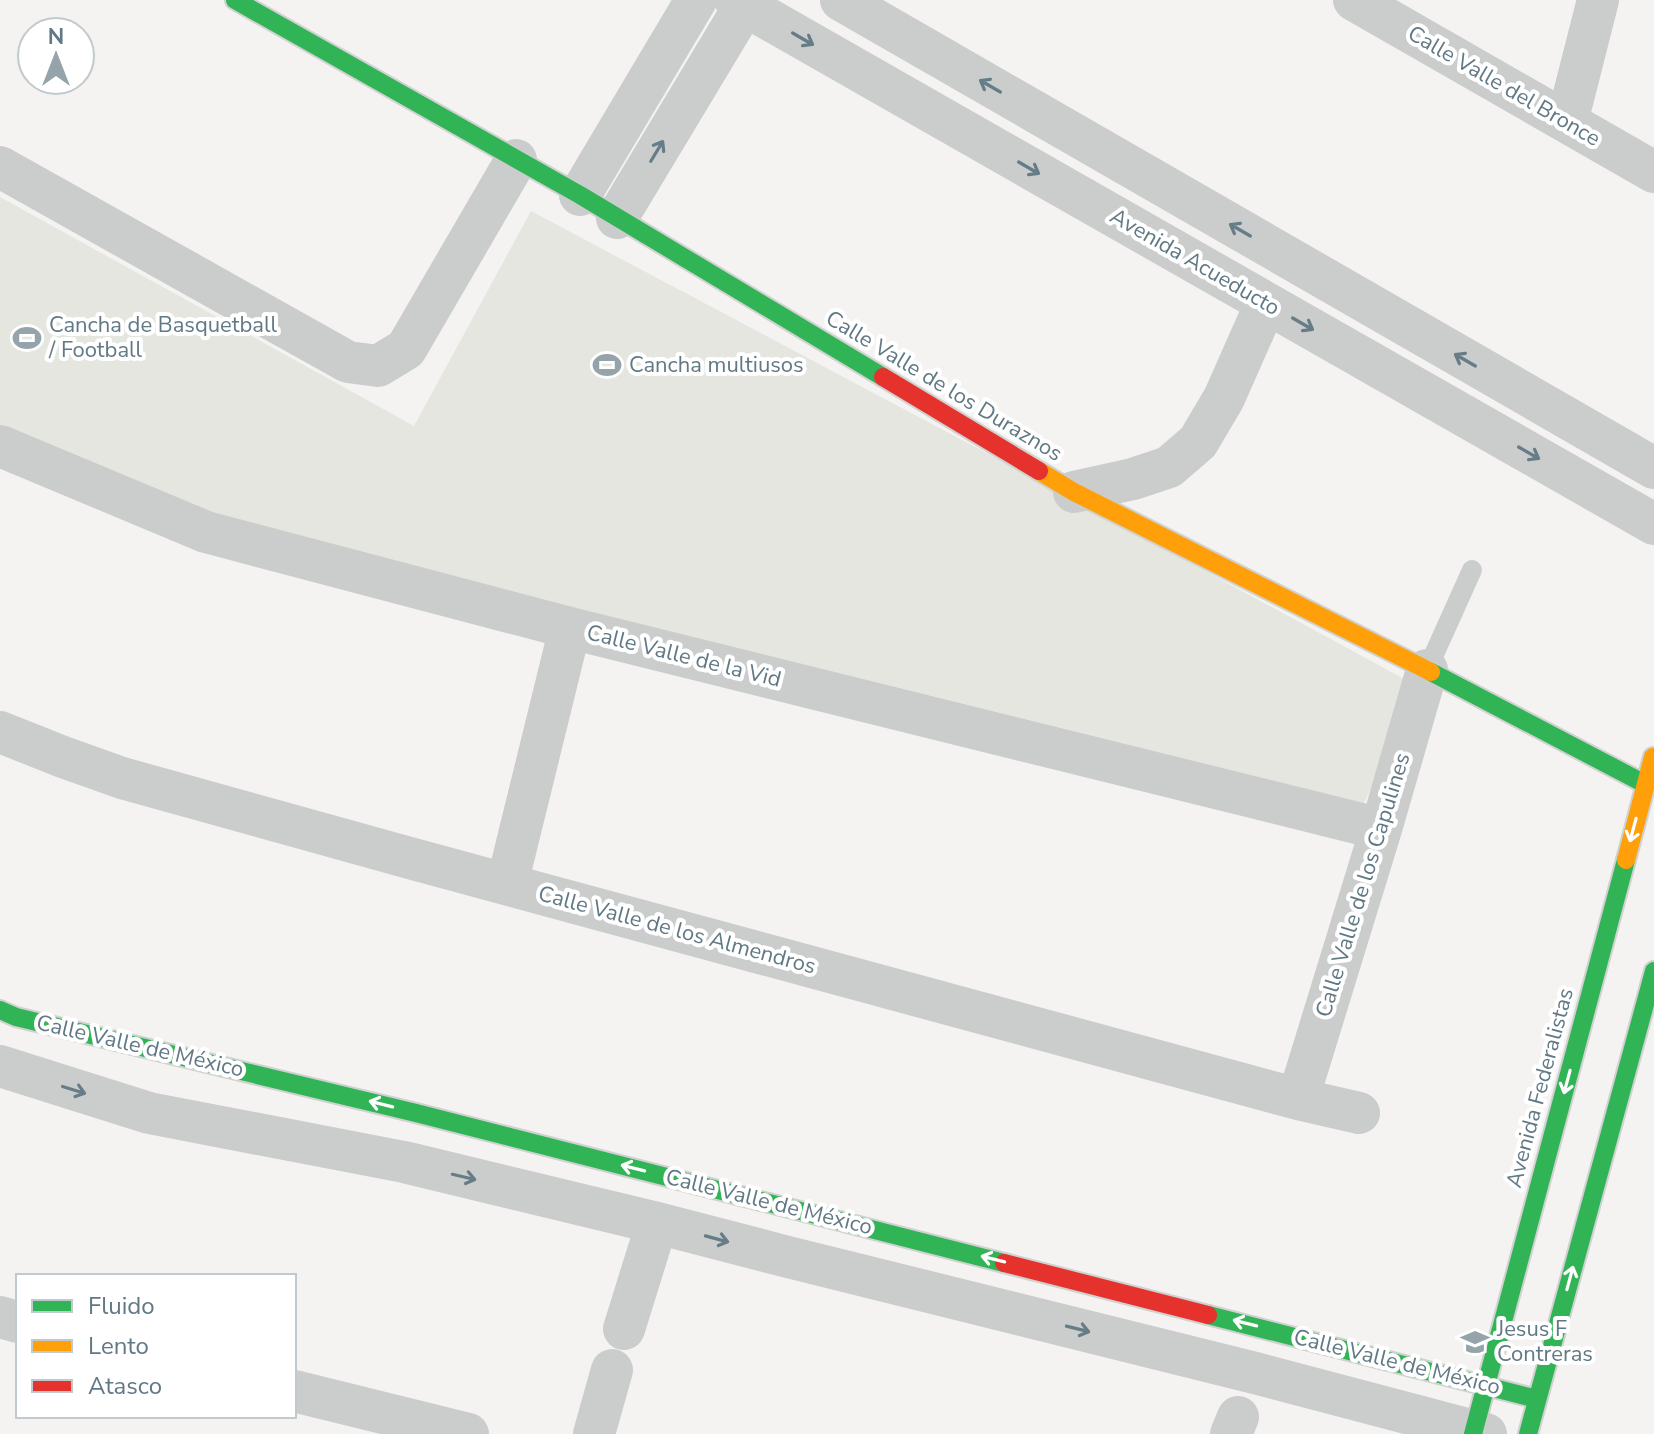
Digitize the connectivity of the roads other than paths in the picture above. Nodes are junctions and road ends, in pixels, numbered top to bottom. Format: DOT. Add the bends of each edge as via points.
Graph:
graph roads {
  1 [pos="235,0"];
  2 [pos="696,0"];
  3 [pos="841,0"];
  4 [pos="1354,0"];
  5 [pos="1598,0"];
  6 [pos="743,2"];
  7 [pos="1567,122"];
  8 [pos="516,160"];
  9 [pos="0,167"];
  10 [pos="1654,172"];
  11 [pos="580,195"];
  12 [pos="617,218"];
  13 [pos="1266,303"];
  14 [pos="0,446"];
  15 [pos="1654,468"];
  16 [pos="1074,492"];
  17 [pos="1654,524"];
  18 [pos="1472,570"];
  19 [pos="570,628"];
  20 [pos="1427,670"];
  21 [pos="0,732"];
  22 [pos="1654,755"];
  23 [pos="1645,784"];
  24 [pos="1381,829"];
  25 [pos="507,884"];
  26 [pos="1654,971"];
  27 [pos="0,1010"];
  28 [pos="0,1066"];
  29 [pos="1298,1099"];
  30 [pos="416,1113"];
  31 [pos="1359,1113"];
  32 [pos="404,1162"];
  33 [pos="657,1223"];
  34 [pos="624,1329"];
  35 [pos="612,1370"];
  36 [pos="1486,1385"];
  37 [pos="296,1391"];
  38 [pos="1537,1399"];
  39 [pos="1477,1433"];
  40 [pos="468,1434"];
  41 [pos="594,1434"];
  42 [pos="1528,1434"];
  1 -- 8 [label="street, Calle Valle de los Duraznos"];
  2 -- 11 [label="street"];
  15 -- 3 [label="street, one-way"];
  4 -- 7 [label="street, Calle Valle del Bronce"];
  5 -- 7 [label="street"];
  12 -- 6 [label="street, one-way"];
  6 -- 13 [label="street, Avenida Acueducto, one-way"];
  7 -- 10 [label="street, Calle Valle del Bronce"];
  8 -- 9 [label="street" via="406,349 378,366 348,362"];
  8 -- 11 [label="street, Calle Valle de los Duraznos"];
  11 -- 12 [label="street, Calle Valle de los Duraznos"];
  12 -- 16 [label="street, Calle Valle de los Duraznos"];
  13 -- 16 [label="street" via="1224,398 1198,442 1169,467"];
  13 -- 17 [label="street, Avenida Acueducto, one-way"];
  14 -- 19 [label="street, Calle Valle de la Vid" via="206,532"];
  16 -- 20 [label="street, Calle Valle de los Duraznos"];
  18 -- 20 [label="lane"];
  19 -- 24 [label="street, Calle Valle de la Vid"];
  19 -- 25 [label="street"];
  20 -- 23 [label="street, Calle Valle de los Duraznos"];
  20 -- 24 [label="street, Calle Valle de los Capulines"];
  21 -- 25 [label="street, Calle Valle de los Almendros" via="122,778"];
  22 -- 23 [label="street, Avenida Federalistas"];
  23 -- 36 [label="street, Avenida Federalistas, one-way"];
  24 -- 29 [label="street, Calle Valle de los Capulines"];
  25 -- 29 [label="street, Calle Valle de los Almendros"];
  38 -- 26 [label="street, one-way"];
  30 -- 27 [label="street, Calle Valle de México, one-way"];
  28 -- 32 [label="street, Calle Valle de México, one-way" via="149,1113"];
  29 -- 31 [label="street, Calle Valle de los Almendros"];
  30 -- 32 [label="street"];
  36 -- 30 [label="street, Calle Valle de México, one-way"];
  32 -- 33 [label="street, Calle Valle de México, one-way"];
  33 -- 34 [label="street"];
  33 -- 39 [label="street, Calle Valle de México, one-way"];
  35 -- 41 [label="street"];
  36 -- 38 [label="street, Calle Valle de México"];
  36 -- 39 [label="street, Avenida Federalistas"];
  37 -- 40 [label="street"];
  38 -- 42 [label="street"];
}
